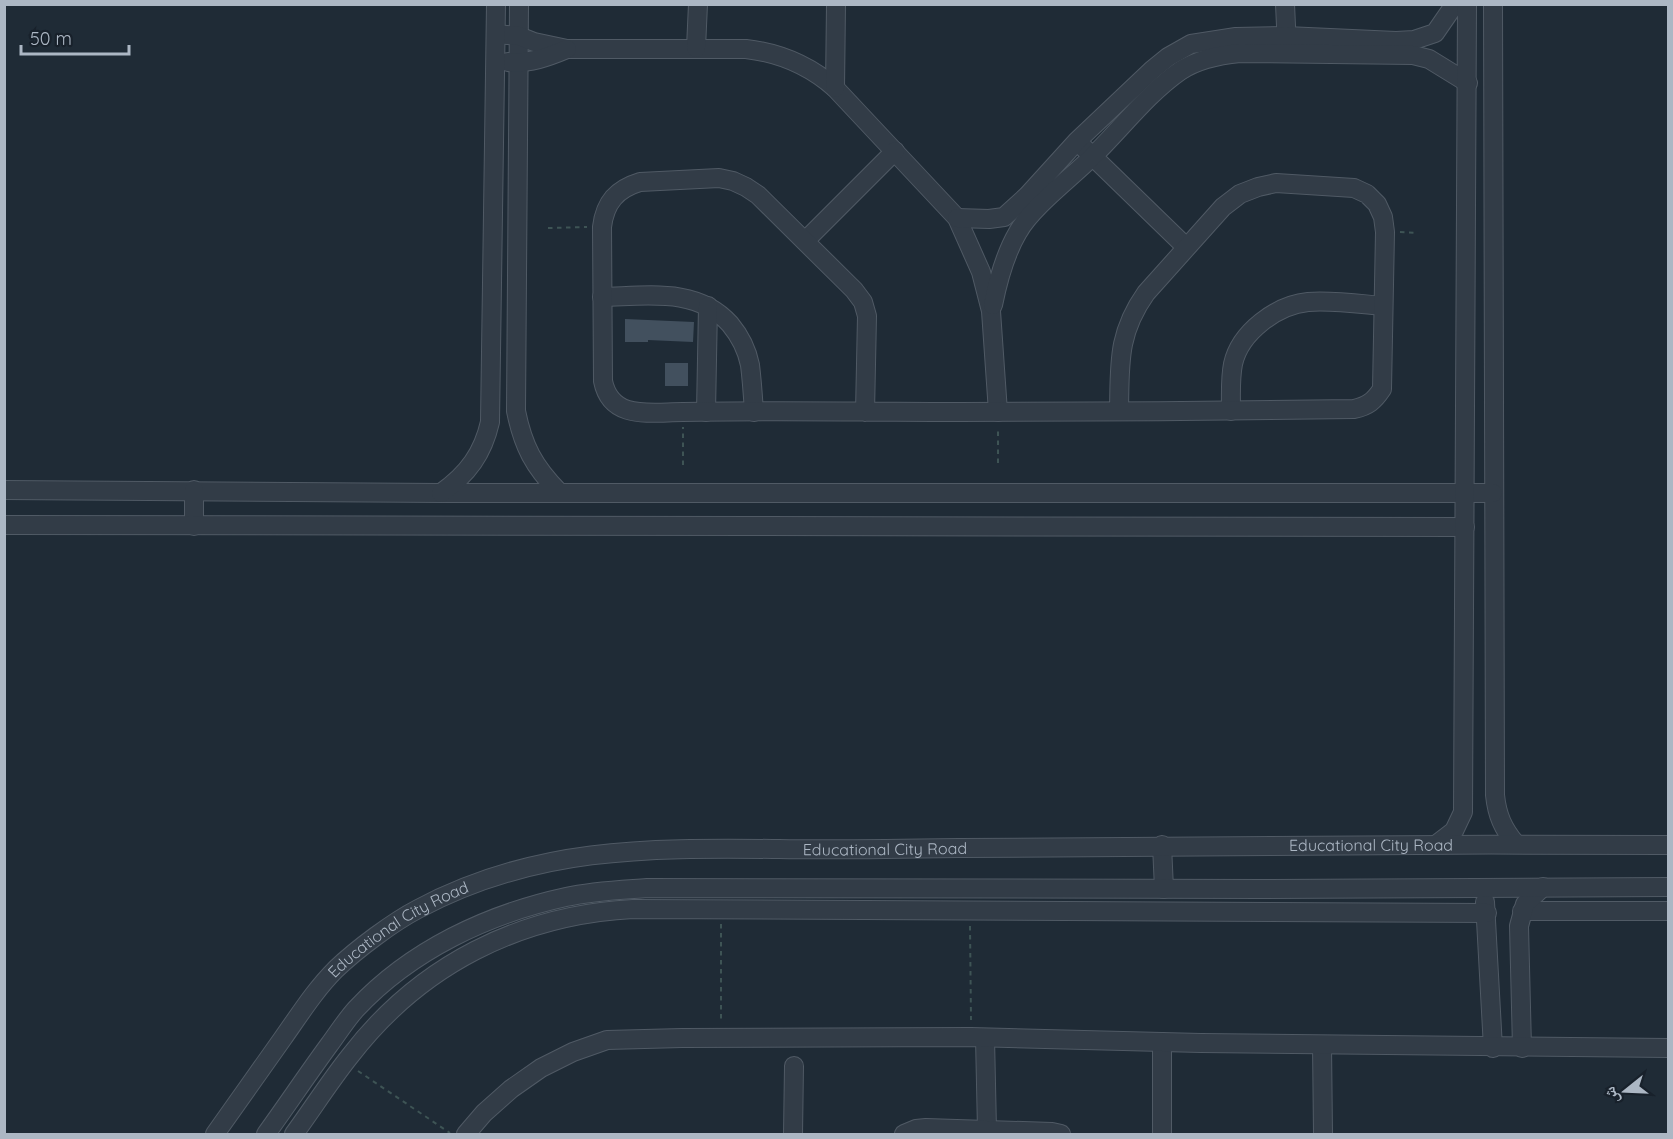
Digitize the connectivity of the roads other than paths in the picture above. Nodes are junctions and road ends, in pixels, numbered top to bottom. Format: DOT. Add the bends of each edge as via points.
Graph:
graph roads {
  1 [pos="496,4"];
  2 [pos="519,4"];
  3 [pos="698,4"];
  4 [pos="836,4"];
  5 [pos="1285,4"];
  6 [pos="1455,4"];
  7 [pos="1467,4"];
  8 [pos="1493,4"];
  9 [pos="496,34"];
  10 [pos="519,36"];
  11 [pos="1287,45"];
  12 [pos="696,48"];
  13 [pos="567,49"];
  14 [pos="495,61"];
  15 [pos="518,63"];
  16 [pos="1468,83"];
  17 [pos="835,88"];
  18 [pos="1077,141"];
  19 [pos="895,151"];
  20 [pos="1093,156"];
  21 [pos="957,218"];
  22 [pos="805,242"];
  23 [pos="1186,247"];
  24 [pos="602,297"];
  25 [pos="708,306"];
  26 [pos="1383,306"];
  27 [pos="991,311"];
  28 [pos="1119,411"];
  29 [pos="1231,411"];
  30 [pos="706,412"];
  31 [pos="754,412"];
  32 [pos="865,412"];
  33 [pos="998,412"];
  34 [pos="4,490"];
  35 [pos="194,490"];
  36 [pos="559,492"];
  37 [pos="1465,492"];
  38 [pos="441,493"];
  39 [pos="1493,493"];
  40 [pos="4,525"];
  41 [pos="194,526"];
  42 [pos="1465,527"];
  43 [pos="1437,843"];
  44 [pos="1516,844"];
  45 [pos="1162,845"];
  46 [pos="1668,845"];
  47 [pos="1542,887"];
  48 [pos="1668,887"];
  49 [pos="1478,888"];
  50 [pos="1164,889"];
  51 [pos="1522,912"];
  52 [pos="1668,912"];
  53 [pos="1487,913"];
  54 [pos="978,1038"];
  55 [pos="1162,1042"];
  56 [pos="1322,1045"];
  57 [pos="1522,1047"];
  58 [pos="1493,1048"];
  59 [pos="1668,1048"];
  60 [pos="794,1066"];
  61 [pos="987,1130"];
  62 [pos="215,1134"];
  63 [pos="266,1134"];
  64 [pos="294,1134"];
  65 [pos="466,1134"];
  66 [pos="793,1134"];
  67 [pos="904,1134"];
  68 [pos="1061,1134"];
  69 [pos="1162,1134"];
  70 [pos="1323,1134"];
  1 -- 9 [label="street"];
  2 -- 10 [label="street"];
  3 -- 12 [label="street"];
  4 -- 17 [label="street"];
  5 -- 11 [label="street"];
  6 -- 11 [label="street" via="1435,33 1414,40"];
  7 -- 16 [label="street"];
  8 -- 39 [label="street"];
  9 -- 10 [label="street"];
  9 -- 14 [label="street"];
  10 -- 13 [label="street"];
  10 -- 15 [label="street"];
  11 -- 16 [label="street" via="1413,55 1429,59"];
  11 -- 18 [label="street" via="1236,37 1191,44 1152,70"];
  11 -- 20 [label="street" via="1220,55 1181,70"];
  12 -- 13 [label="street"];
  12 -- 17 [label="street" via="779,54 809,68"];
  13 -- 15 [label="street"];
  14 -- 15 [label="street"];
  14 -- 38 [label="street" via="490,422 479,455"];
  15 -- 36 [label="street" via="516,411 530,456 542,476"];
  16 -- 37 [label="street"];
  17 -- 19 [label="street"];
  18 -- 20 [label="street"];
  18 -- 21 [label="street" via="1004,217"];
  19 -- 21 [label="street"];
  19 -- 22 [label="street"];
  20 -- 23 [label="street"];
  20 -- 27 [label="street" via="1019,230"];
  21 -- 27 [label="street" via="981,272"];
  22 -- 24 [label="street" via="758,195 733,181 719,178 640,182 617,193 603,214"];
  22 -- 32 [label="street" via="863,302 867,316"];
  23 -- 26 [label="street" via="1223,207 1258,187 1276,183 1354,188 1377,204 1383,217"];
  23 -- 28 [label="street" via="1146,293 1127,325 1120,362"];
  24 -- 25 [label="street" via="678,297"];
  24 -- 30 [label="street" via="603,381 609,399 624,410"];
  25 -- 30 [label="street"];
  25 -- 31 [label="street" via="723,317 744,347 750,364"];
  26 -- 29 [label="street" via="1309,302 1291,306 1260,323 1239,348 1234,362"];
  26 -- 29 [label="street" via="1382,389 1366,406"];
  27 -- 33 [label="street"];
  28 -- 29 [label="street"];
  28 -- 33 [label="street"];
  30 -- 31 [label="street"];
  31 -- 32 [label="street"];
  32 -- 33 [label="street"];
  34 -- 35 [label="street"];
  35 -- 38 [label="street"];
  35 -- 41 [label="street"];
  36 -- 37 [label="street"];
  36 -- 38 [label="street"];
  37 -- 39 [label="street"];
  37 -- 42 [label="street"];
  39 -- 44 [label="street" via="1495,795 1498,817"];
  40 -- 41 [label="street"];
  41 -- 42 [label="street"];
  42 -- 43 [label="street" via="1463,812 1454,831"];
  43 -- 44 [label="street, Educational City Road"];
  43 -- 45 [label="street, Educational City Road"];
  44 -- 46 [label="street, Educational City Road"];
  45 -- 50 [label="street"];
  45 -- 62 [label="street, Educational City Road" via="671,848 582,855 511,871 417,910 336,969"];
  47 -- 48 [label="street, Educational City Road"];
  47 -- 49 [label="street, Educational City Road"];
  47 -- 51 [label="street"];
  49 -- 50 [label="street, Educational City Road"];
  49 -- 53 [label="street"];
  50 -- 63 [label="street, Educational City Road" via="647,888 567,897 530,906 448,938 383,984 356,1010"];
  51 -- 52 [label="street"];
  51 -- 57 [label="street"];
  53 -- 58 [label="street"];
  53 -- 64 [label="street" via="633,909 585,913 496,939 419,986 382,1019 345,1062"];
  54 -- 55 [label="street"];
  54 -- 61 [label="street"];
  54 -- 65 [label="street" via="607,1040 541,1068 511,1089"];
  55 -- 56 [label="street"];
  55 -- 69 [label="street"];
  56 -- 58 [label="street"];
  56 -- 70 [label="street"];
  57 -- 58 [label="street"];
  57 -- 59 [label="street"];
  60 -- 66 [label="street"];
  61 -- 67 [label="street" via="926,1128"];
  61 -- 68 [label="street"];
}
